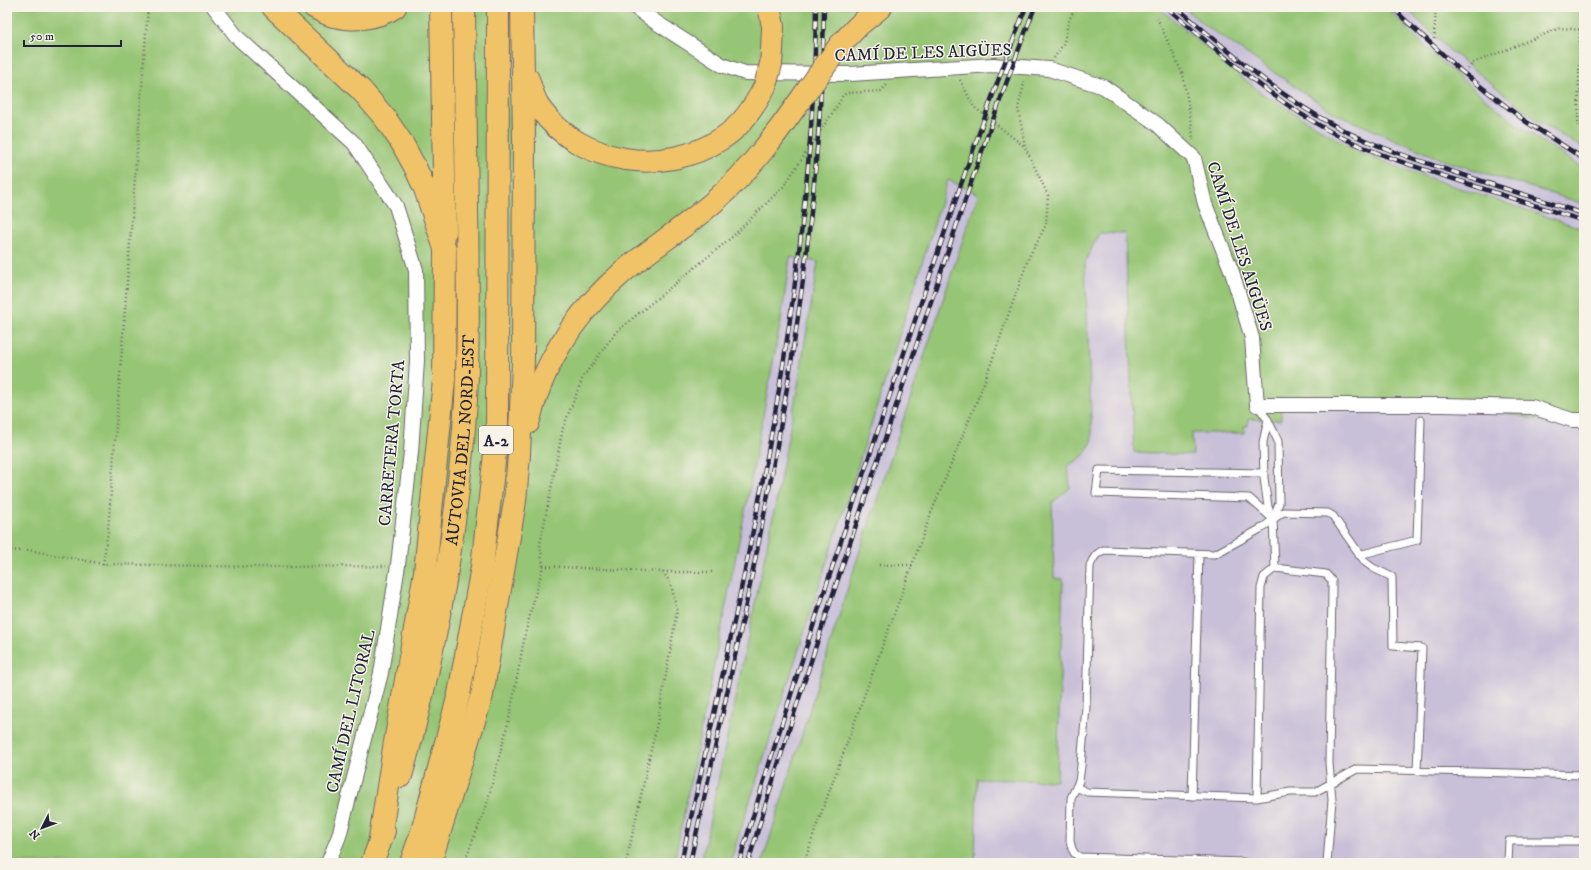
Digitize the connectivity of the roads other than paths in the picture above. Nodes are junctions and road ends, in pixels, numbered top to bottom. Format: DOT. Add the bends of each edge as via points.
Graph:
graph roads {
  1 [pos="214,7"];
  2 [pos="273,7"];
  3 [pos="314,7"];
  4 [pos="395,7"];
  5 [pos="441,7"];
  6 [pos="464,7"];
  7 [pos="498,7"];
  8 [pos="522,7"];
  9 [pos="635,7"];
  10 [pos="769,7"];
  11 [pos="881,7"];
  12 [pos="523,66"];
  13 [pos="445,249"];
  14 [pos="1257,406"];
  15 [pos="1268,420"];
  16 [pos="1421,420"];
  17 [pos="1584,420"];
  18 [pos="519,455"];
  19 [pos="1264,473"];
  20 [pos="1273,519"];
  21 [pos="1199,554"];
  22 [pos="1359,555"];
  23 [pos="398,565"];
  24 [pos="1275,568"];
  25 [pos="1417,771"];
  26 [pos="1584,774"];
  27 [pos="1330,783"];
  28 [pos="1076,787"];
  29 [pos="1192,796"];
  30 [pos="1256,798"];
  31 [pos="1584,841"];
  32 [pos="375,854"];
  33 [pos="1092,860"];
  34 [pos="328,863"];
  35 [pos="411,863"];
  36 [pos="430,863"];
  37 [pos="1245,863"];
  38 [pos="1327,863"];
  39 [pos="1508,863"];
  1 -- 23 [label="street, CARRETERA TORTA" via="237,38 354,143 396,206 416,270 417,361 411,452"];
  2 -- 13 [label="highway" via="360,90 385,118 415,167"];
  3 -- 4 [label="highway" via="334,16 358,19"];
  5 -- 13 [label="highway"];
  6 -- 32 [label="highway, AUTOVIA DEL NORD-EST / A-2" via="469,296 466,399 460,466 440,610 427,676 396,794"];
  7 -- 35 [label="highway, AUTOVIA DEL NORD-EST / A-2" via="497,436 482,567 459,694 422,835"];
  8 -- 12 [label="highway"];
  9 -- 14 [label="street, CAMÍ DE LES AIGÜES" via="722,65 745,72 850,74 993,65 1049,69 1104,87 1157,124 1194,158 1205,204 1232,272 1252,338"];
  10 -- 12 [label="highway, bridge" via="773,26 771,64 757,102 741,122 723,138 702,151 679,158 628,160 604,155 577,143 557,128 540,109"];
  11 -- 18 [label="highway, bridge" via="840,45 764,150 734,183 699,214 623,272 582,316 558,348 546,372"];
  12 -- 18 [label="highway" via="523,354"];
  13 -- 32 [label="highway" via="444,380 424,572"];
  14 -- 15 [label="lane"];
  14 -- 17 [label="street" via="1532,407 1572,420"];
  15 -- 19 [label="lane" via="1263,442"];
  15 -- 20 [label="lane" via="1278,441 1279,503"];
  16 -- 22 [label="lane" via="1418,540"];
  18 -- 36 [label="highway" via="515,501 482,695"];
  19 -- 20 [label="lane" via="1268,507"];
  19 -- 20 [label="lane" via="1099,470 1096,493 1249,498"];
  20 -- 21 [label="lane" via="1262,528 1215,554"];
  20 -- 22 [label="lane" via="1283,512 1328,513 1337,520"];
  20 -- 24 [label="lane"];
  21 -- 28 [label="lane" via="1104,550 1097,552 1092,558 1084,737 1079,781"];
  21 -- 29 [label="lane"];
  22 -- 25 [label="lane" via="1373,568 1392,578 1393,646 1422,648"];
  23 -- 34 [label="street, CAMÍ DEL LITORAL" via="381,673 339,836"];
  24 -- 27 [label="lane" via="1326,574 1332,581"];
  24 -- 30 [label="lane" via="1264,577 1261,588"];
  25 -- 26 [label="lane"];
  25 -- 27 [label="lane" via="1357,769"];
  27 -- 30 [label="lane" via="1315,792 1290,792"];
  27 -- 38 [label="lane" via="1332,800"];
  28 -- 29 [label="lane" via="1087,792"];
  28 -- 33 [label="lane" via="1071,798 1070,841 1075,854"];
  29 -- 30 [label="lane"];
  31 -- 39 [label="lane" via="1509,841"];
  33 -- 37 [label="lane"];
}
